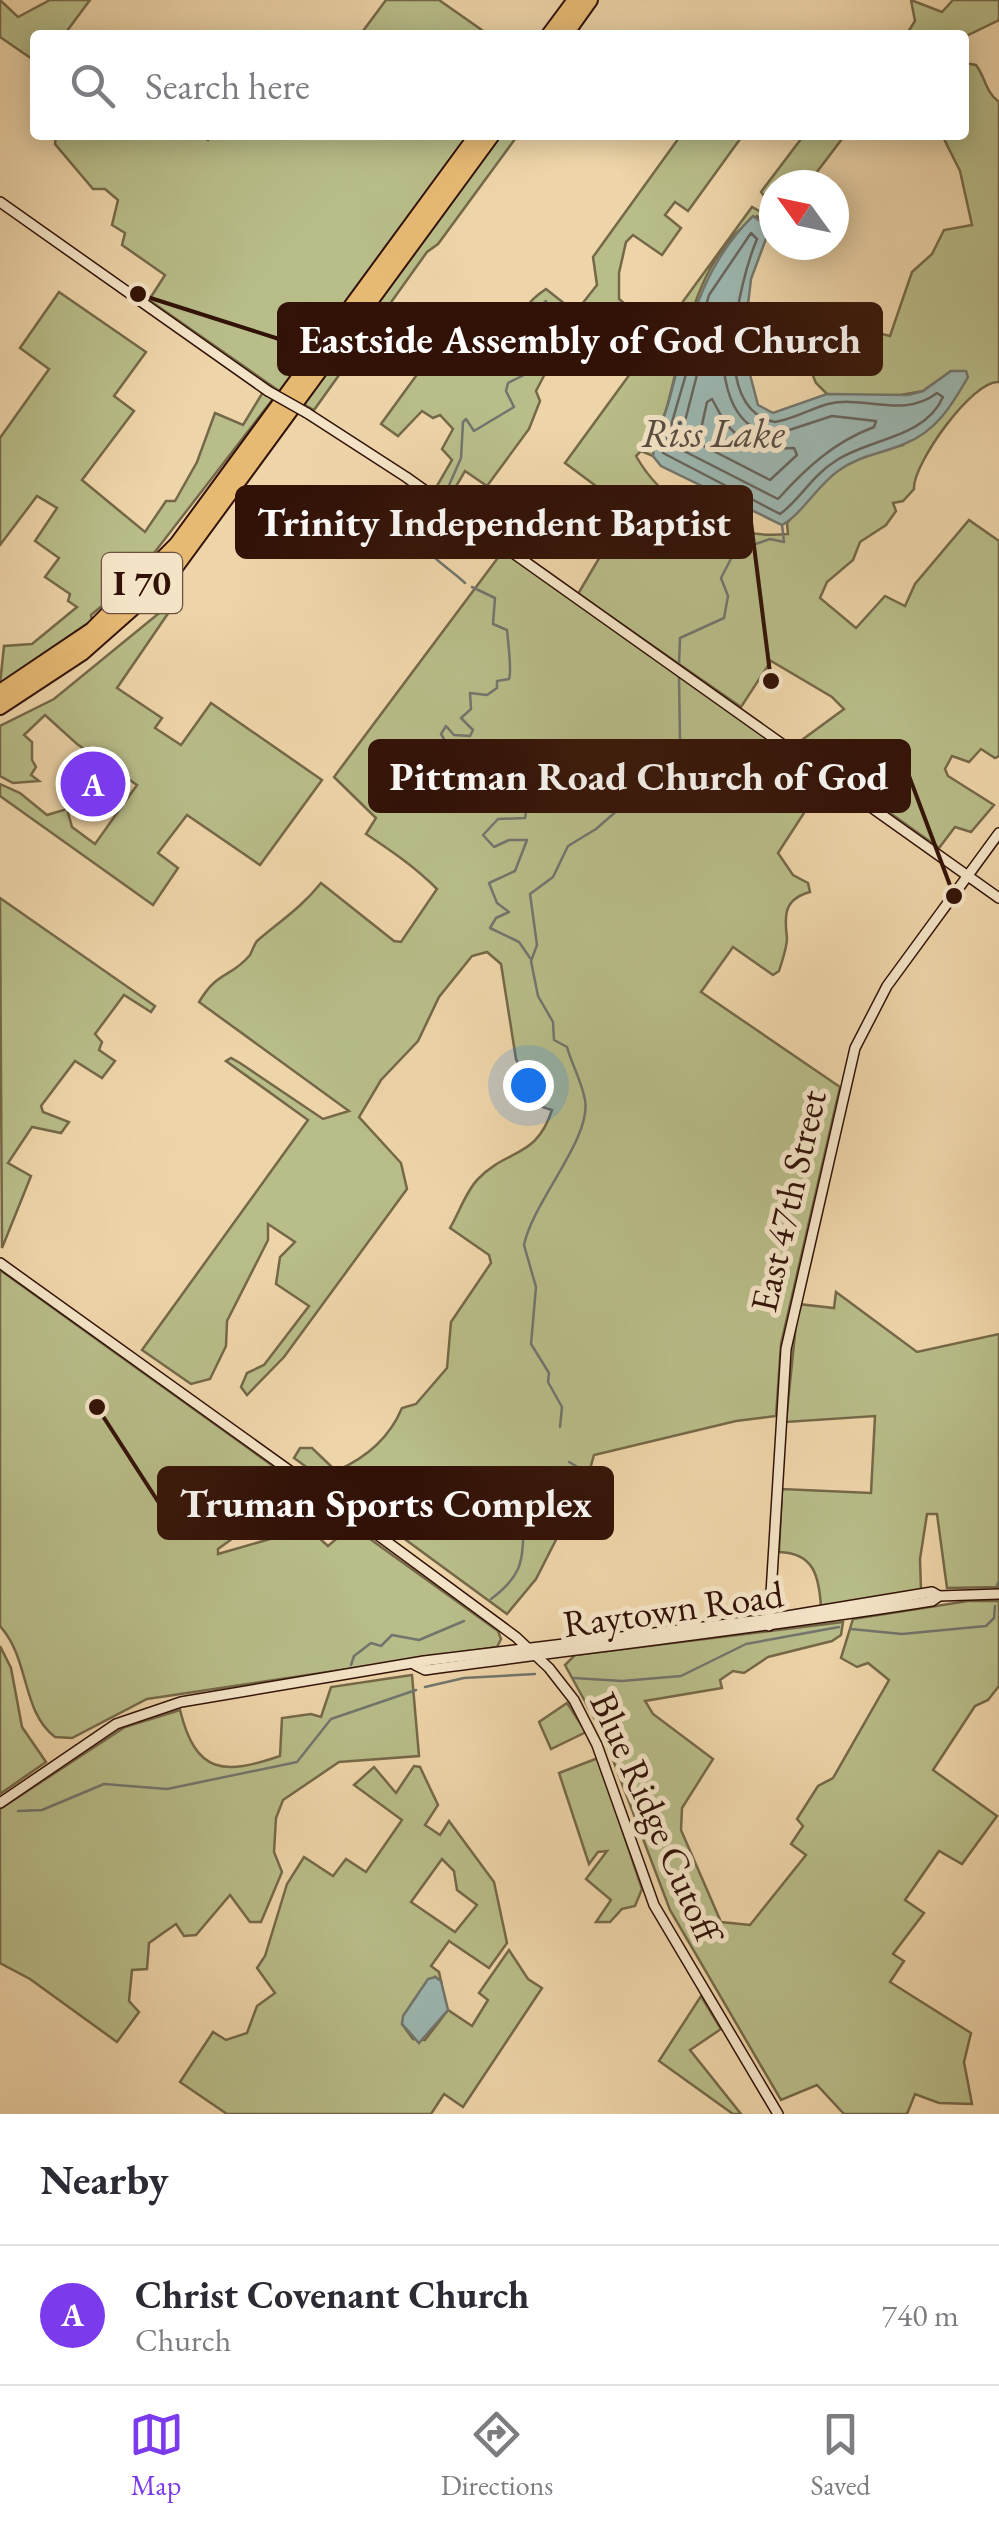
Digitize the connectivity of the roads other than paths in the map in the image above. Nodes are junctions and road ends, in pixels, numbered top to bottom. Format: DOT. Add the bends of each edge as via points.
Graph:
graph roads {
  1 [pos="574,0"];
  2 [pos="590,0"];
  3 [pos="553,30"];
  4 [pos="569,30"];
  5 [pos="473,140"];
  6 [pos="488,140"];
  7 [pos="0,202"];
  8 [pos="0,692"];
  9 [pos="0,707"];
  10 [pos="999,833"];
  11 [pos="968,875"];
  12 [pos="999,898"];
  13 [pos="0,1263"];
  14 [pos="999,1594"];
  15 [pos="769,1623"];
  16 [pos="501,1626"];
  17 [pos="569,1653"];
  18 [pos="497,1654"];
  19 [pos="535,1654"];
  20 [pos="416,1665"];
  21 [pos="558,1678"];
  22 [pos="0,1802"];
  23 [pos="774,2112"];
  1 -- 3 [label="highway"];
  2 -- 4 [label="highway"];
  5 -- 8 [label="highway, I 70" via="177,544 92,630"];
  6 -- 9 [label="highway, I 70" via="169,576 50,678"];
  7 -- 11 [label="main road, bridge" via="268,391 448,506"];
  10 -- 11 [label="main road, East 47th Street"];
  11 -- 12 [label="main road"];
  11 -- 15 [label="main road, East 47th Street" via="868,1018 846,1081 786,1349"];
  13 -- 16 [label="main road, Blue Ridge Cutoff"];
  14 -- 15 [label="main road, Raytown Road" via="939,1596"];
  15 -- 17 [label="main road, Raytown Road"];
  15 -- 19 [label="main road, Raytown Road"];
  16 -- 18 [label="main road" via="505,1642"];
  16 -- 19 [label="main road, Blue Ridge Cutoff"];
  17 -- 19 [label="main road, Raytown Road"];
  17 -- 21 [label="main road"];
  18 -- 19 [label="main road, Raytown Road"];
  18 -- 20 [label="main road, Raytown Road"];
  19 -- 20 [label="main road, Raytown Road" via="425,1670"];
  19 -- 21 [label="main road, Blue Ridge Cutoff"];
  20 -- 22 [label="main road, Raytown Road" via="137,1714"];
  21 -- 23 [label="main road, Blue Ridge Cutoff" via="597,1744 654,1905"];
}
